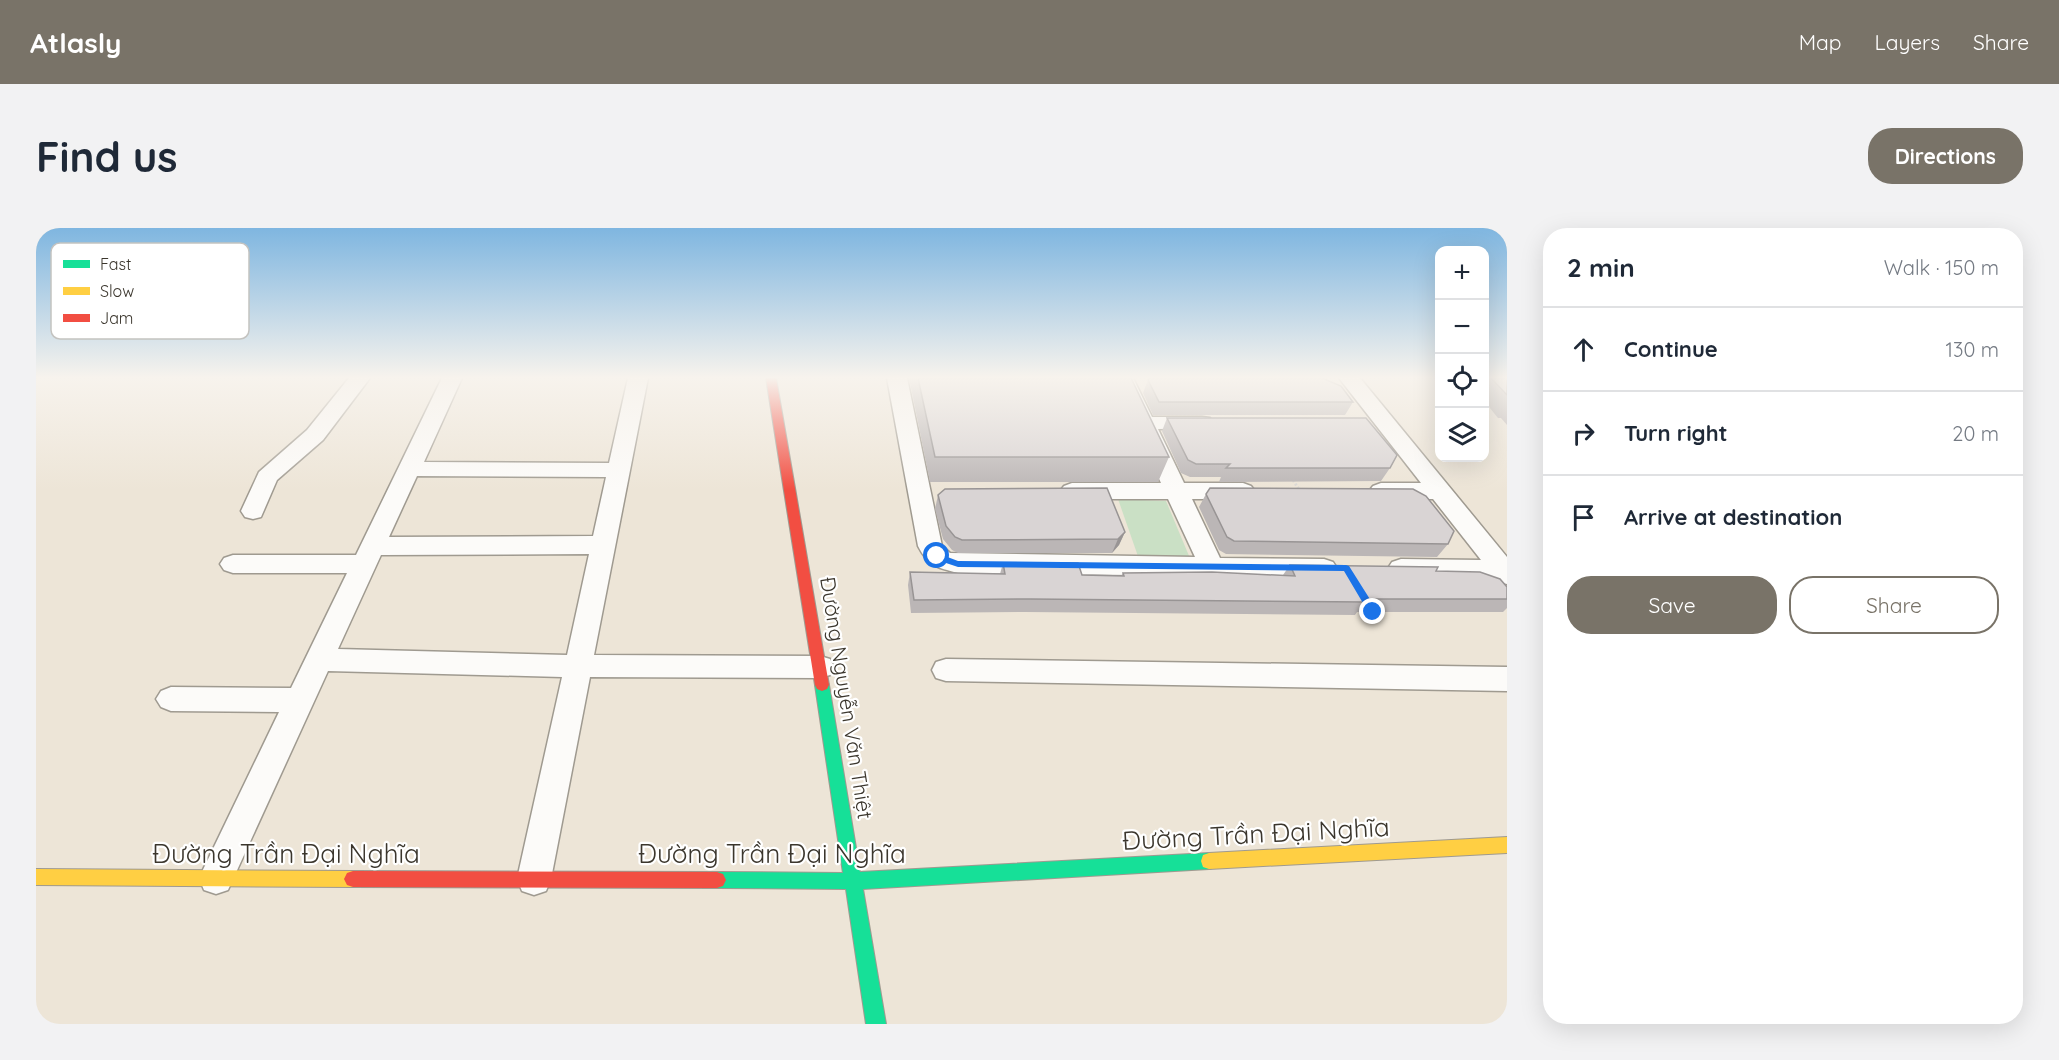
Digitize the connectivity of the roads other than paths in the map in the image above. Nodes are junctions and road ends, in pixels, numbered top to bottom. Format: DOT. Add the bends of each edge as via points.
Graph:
graph roads {
  1 [pos="331,415"];
  2 [pos="435,415"];
  3 [pos="630,415"];
  4 [pos="777,415"];
  5 [pos="907,415"];
  6 [pos="1140,415"];
  7 [pos="1368,415"];
  8 [pos="1143,423"];
  9 [pos="1224,423"];
  10 [pos="409,470"];
  11 [pos="619,470"];
  12 [pos="1176,491"];
  13 [pos="1266,491"];
  14 [pos="1358,491"];
  15 [pos="1439,491"];
  16 [pos="1046,492"];
  17 [pos="253,510"];
  18 [pos="603,545"];
  19 [pos="369,555"];
  20 [pos="232,564"];
  21 [pos="1212,567"];
  22 [pos="1346,568"];
  23 [pos="1382,568"];
  24 [pos="1505,572"];
  25 [pos="319,660"];
  26 [pos="578,666"];
  27 [pos="820,667"];
  28 [pos="946,670"];
  29 [pos="1507,678"];
  30 [pos="171,699"];
  31 [pos="300,700"];
  32 [pos="1507,845"];
  33 [pos="216,878"];
  34 [pos="38,879"];
  35 [pos="534,879"];
  36 [pos="855,881"];
  37 [pos="876,1024"];
  1 -- 17 [label="street" via="315,435 267,477"];
  2 -- 10 [label="street"];
  3 -- 11 [label="street"];
  4 -- 27 [label="street, Đường Nguyễn Văn Thiệt"];
  5 -- 21 [label="street" via="929,492 932,549 942,560"];
  6 -- 8 [label="street"];
  7 -- 15 [label="street"];
  8 -- 9 [label="street"];
  8 -- 12 [label="street"];
  10 -- 11 [label="street"];
  10 -- 19 [label="street"];
  11 -- 18 [label="street"];
  12 -- 13 [label="street"];
  12 -- 16 [label="street"];
  12 -- 21 [label="street"];
  14 -- 15 [label="street"];
  15 -- 24 [label="street"];
  18 -- 19 [label="street"];
  18 -- 26 [label="street"];
  19 -- 20 [label="street"];
  19 -- 25 [label="street"];
  21 -- 22 [label="street"];
  23 -- 24 [label="street"];
  25 -- 26 [label="street"];
  25 -- 31 [label="street"];
  26 -- 27 [label="street"];
  26 -- 35 [label="street"];
  27 -- 36 [label="street, Đường Nguyễn Văn Thiệt"];
  28 -- 29 [label="street"];
  30 -- 31 [label="street"];
  31 -- 33 [label="street"];
  32 -- 36 [label="street, Đường Trần Đại Nghĩa"];
  33 -- 34 [label="street, Đường Trần Đại Nghĩa"];
  33 -- 35 [label="street, Đường Trần Đại Nghĩa"];
  35 -- 36 [label="street, Đường Trần Đại Nghĩa"];
  36 -- 37 [label="street, Đường Nguyễn Văn Thiệt"];
}
